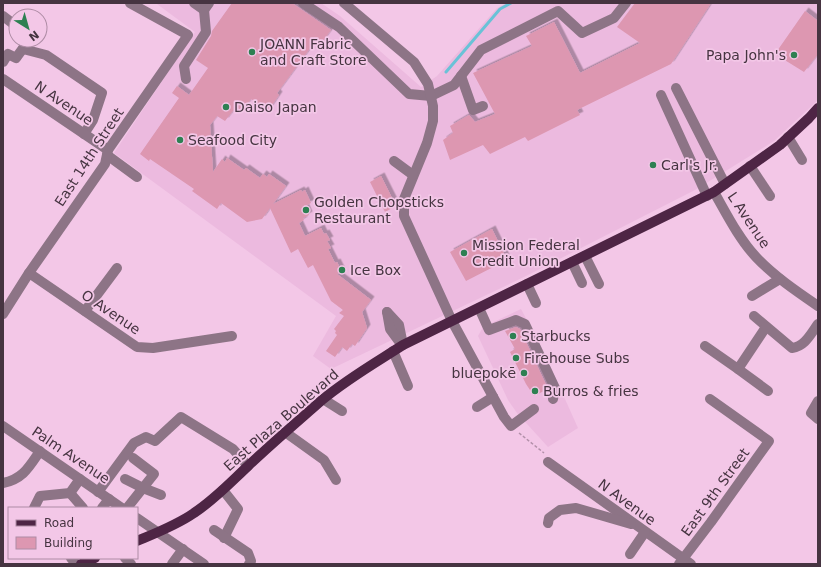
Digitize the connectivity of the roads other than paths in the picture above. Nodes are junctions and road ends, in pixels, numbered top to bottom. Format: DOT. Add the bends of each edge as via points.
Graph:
graph roads {
  1 [pos="130,3"];
  2 [pos="194,3"];
  3 [pos="303,3"];
  4 [pos="344,3"];
  5 [pos="626,3"];
  6 [pos="206,7"];
  7 [pos="23,48"];
  8 [pos="33,48"];
  9 [pos="3,62"];
  10 [pos="461,76"];
  11 [pos="3,79"];
  12 [pos="186,79"];
  13 [pos="676,88"];
  14 [pos="661,95"];
  15 [pos="431,96"];
  16 [pos="484,106"];
  17 [pos="818,108"];
  18 [pos="84,134"];
  19 [pos="788,137"];
  20 [pos="108,152"];
  21 [pos="802,160"];
  22 [pos="394,161"];
  23 [pos="750,166"];
  24 [pos="413,175"];
  25 [pos="137,177"];
  26 [pos="725,184"];
  27 [pos="711,194"];
  28 [pos="770,196"];
  29 [pos="585,256"];
  30 [pos="572,262"];
  31 [pos="117,268"];
  32 [pos="29,273"];
  33 [pos="780,279"];
  34 [pos="582,283"];
  35 [pos="527,284"];
  36 [pos="599,284"];
  37 [pos="752,296"];
  38 [pos="536,303"];
  39 [pos="818,306"];
  40 [pos="479,308"];
  41 [pos="4,310"];
  42 [pos="85,311"];
  43 [pos="754,316"];
  44 [pos="452,321"];
  45 [pos="818,324"];
  46 [pos="766,327"];
  47 [pos="232,336"];
  48 [pos="705,346"];
  49 [pos="393,352"];
  50 [pos="738,369"];
  51 [pos="408,386"];
  52 [pos="768,391"];
  53 [pos="493,397"];
  54 [pos="710,398"];
  55 [pos="323,399"];
  56 [pos="553,399"];
  57 [pos="818,401"];
  58 [pos="477,407"];
  59 [pos="534,409"];
  60 [pos="342,411"];
  61 [pos="818,419"];
  62 [pos="3,426"];
  63 [pos="285,432"];
  64 [pos="40,451"];
  65 [pos="133,458"];
  66 [pos="548,462"];
  67 [pos="248,466"];
  68 [pos="80,479"];
  69 [pos="125,479"];
  70 [pos="336,480"];
  71 [pos="3,482"];
  72 [pos="143,488"];
  73 [pos="223,490"];
  74 [pos="98,492"];
  75 [pos="70,493"];
  76 [pos="162,495"];
  77 [pos="109,499"];
  78 [pos="77,506"];
  79 [pos="34,507"];
  80 [pos="103,507"];
  81 [pos="121,507"];
  82 [pos="128,507"];
  83 [pos="138,519"];
  84 [pos="548,523"];
  85 [pos="634,524"];
  86 [pos="214,530"];
  87 [pos="158,532"];
  88 [pos="645,532"];
  89 [pos="224,538"];
  90 [pos="138,541"];
  91 [pos="183,549"];
  92 [pos="630,554"];
  93 [pos="95,560"];
  94 [pos="684,562"];
  95 [pos="81,564"];
  96 [pos="172,564"];
  97 [pos="204,564"];
  98 [pos="249,564"];
  1 -- 20 [label="street, East 14th Street" via="188,36"];
  2 -- 6 [label="street"];
  3 -- 15 [label="street" via="339,28 409,94"];
  4 -- 15 [label="street" via="414,62 428,84"];
  5 -- 10 [label="street" via="614,18 582,33 558,11 481,50"];
  6 -- 12 [label="street" via="206,32 184,66"];
  7 -- 9 [label="street" via="16,58 8,54"];
  8 -- 18 [label="street" via="102,93 93,120"];
  10 -- 15 [label="street" via="454,85"];
  10 -- 16 [label="street" via="473,110"];
  11 -- 18 [label="street, N Avenue"];
  13 -- 26 [label="street"];
  14 -- 27 [label="street, L Avenue"];
  15 -- 24 [label="street" via="433,121 427,143"];
  17 -- 19 [label="main road, East Plaza Boulevard"];
  18 -- 20 [label="street, N Avenue"];
  19 -- 21 [label="street"];
  19 -- 23 [label="main road, East Plaza Boulevard"];
  20 -- 25 [label="street, N Avenue"];
  20 -- 32 [label="street, East 14th Street" via="105,164"];
  22 -- 24 [label="street"];
  23 -- 26 [label="main road, East Plaza Boulevard"];
  23 -- 28 [label="street"];
  24 -- 44 [label="street" via="404,199 404,216"];
  26 -- 27 [label="main road, East Plaza Boulevard"];
  27 -- 29 [label="main road, East Plaza Boulevard"];
  27 -- 33 [label="street, L Avenue" via="755,256"];
  29 -- 30 [label="main road, East Plaza Boulevard"];
  29 -- 36 [label="street"];
  30 -- 34 [label="street"];
  30 -- 35 [label="main road, East Plaza Boulevard"];
  31 -- 42 [label="street"];
  32 -- 41 [label="street, East 14th Street"];
  32 -- 42 [label="street, O Avenue"];
  33 -- 37 [label="street"];
  33 -- 39 [label="street, L Avenue"];
  35 -- 38 [label="street"];
  35 -- 40 [label="main road, East Plaza Boulevard"];
  40 -- 44 [label="main road, East Plaza Boulevard"];
  40 -- 56 [label="street" via="489,330 516,320 525,324 556,388"];
  42 -- 47 [label="street, O Avenue" via="137,347 153,348"];
  43 -- 46 [label="street"];
  44 -- 49 [label="main road, East Plaza Boulevard"];
  44 -- 53 [label="street"];
  45 -- 46 [label="street" via="800,347 792,348"];
  46 -- 50 [label="street"];
  48 -- 50 [label="street"];
  49 -- 51 [label="street"];
  49 -- 55 [label="main road, East Plaza Boulevard"];
  50 -- 52 [label="street"];
  53 -- 58 [label="street"];
  53 -- 59 [label="street" via="511,426"];
  54 -- 94 [label="street, East 9th Street" via="769,441"];
  55 -- 60 [label="street"];
  55 -- 63 [label="main road, East Plaza Boulevard"];
  57 -- 61 [label="street" via="810,413"];
  62 -- 64 [label="street, Palm Avenue"];
  63 -- 67 [label="main road, East Plaza Boulevard"];
  63 -- 70 [label="street" via="324,460"];
  64 -- 68 [label="street, Palm Avenue"];
  64 -- 71 [label="street" via="24,473 12,481"];
  65 -- 72 [label="street" via="154,474"];
  66 -- 85 [label="street, N Avenue"];
  67 -- 73 [label="main road, East Plaza Boulevard"];
  67 -- 74 [label="street" via="233,449 181,417 155,441 146,437 134,443"];
  68 -- 74 [label="street, Palm Avenue"];
  68 -- 75 [label="street"];
  69 -- 72 [label="street"];
  72 -- 76 [label="street"];
  72 -- 82 [label="street"];
  73 -- 87 [label="main road, East Plaza Boulevard" via="194,514"];
  73 -- 89 [label="street" via="238,509"];
  74 -- 77 [label="street, Palm Avenue"];
  75 -- 78 [label="street"];
  75 -- 79 [label="street" via="40,496"];
  77 -- 80 [label="street"];
  77 -- 81 [label="street, Palm Avenue"];
  83 -- 87 [label="street"];
  84 -- 85 [label="street" via="549,518 560,510 576,508"];
  85 -- 88 [label="street, N Avenue"];
  86 -- 89 [label="street"];
  87 -- 90 [label="main road, East Plaza Boulevard"];
  87 -- 91 [label="street"];
  88 -- 92 [label="street"];
  88 -- 94 [label="street, N Avenue"];
  89 -- 98 [label="street" via="248,554 251,561"];
  91 -- 96 [label="street"];
  91 -- 97 [label="street"];
  93 -- 95 [label="main road"];
}
